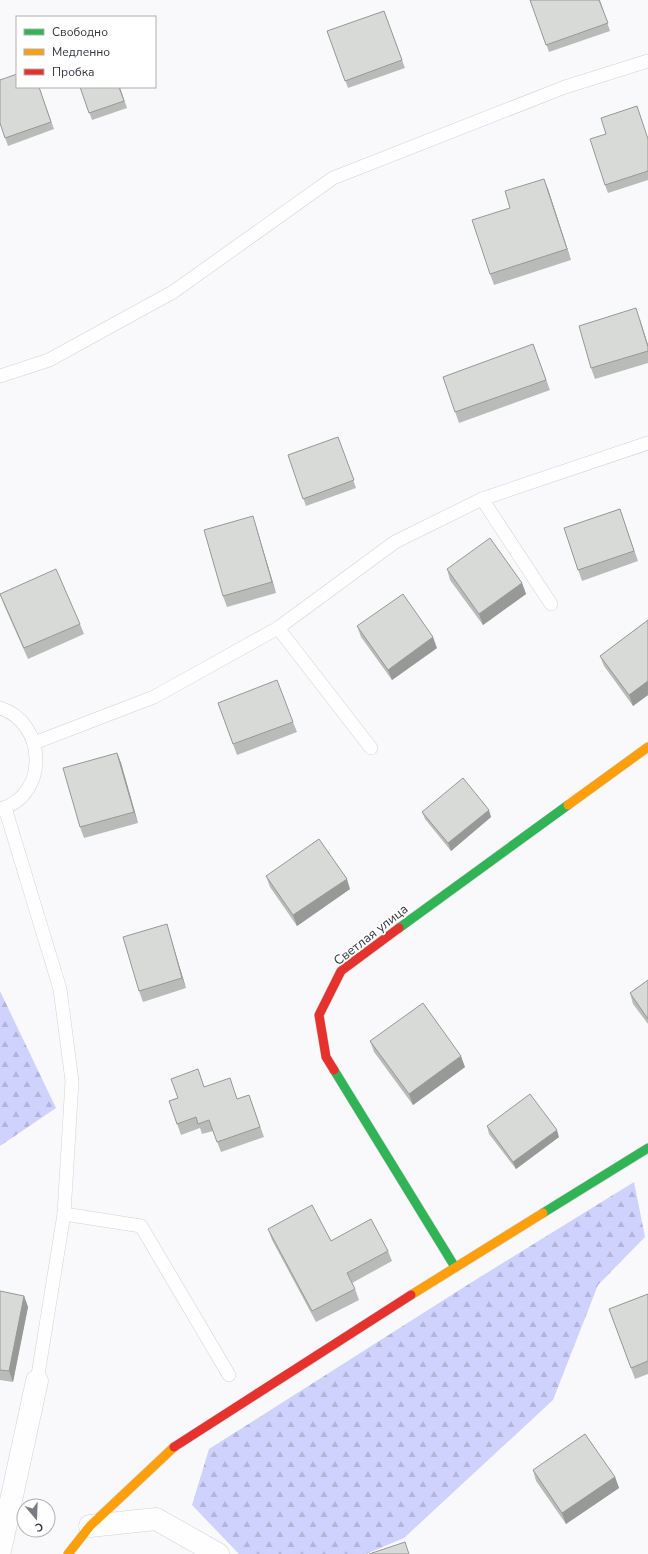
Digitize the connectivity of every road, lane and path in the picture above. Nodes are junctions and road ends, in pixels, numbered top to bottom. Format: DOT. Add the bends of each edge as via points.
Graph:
graph roads {
  1 [pos="648,61"];
  2 [pos="0,376"];
  3 [pos="648,443"];
  4 [pos="482,499"];
  5 [pos="551,604"];
  6 [pos="278,628"];
  7 [pos="0,708"];
  8 [pos="34,743"];
  9 [pos="648,747"];
  10 [pos="371,748"];
  11 [pos="2,808"];
  12 [pos="648,1148"];
  13 [pos="64,1214"];
  14 [pos="455,1267"];
  15 [pos="229,1375"];
  16 [pos="37,1381"];
  17 [pos="90,1526"];
  18 [pos="0,1552"];
  19 [pos="68,1554"];
  20 [pos="218,1554"];
  1 -- 2 [label="lane" via="565,87 333,178 173,292 49,360"];
  3 -- 4 [label="lane"];
  4 -- 5 [label="lane"];
  4 -- 6 [label="lane" via="396,542"];
  6 -- 8 [label="lane" via="154,697"];
  6 -- 10 [label="lane"];
  7 -- 8 [label="lane" via="16,717 27,728"];
  8 -- 11 [label="lane" via="37,758 35,774 29,788 18,799"];
  9 -- 14 [label="street, Светлая улица" via="341,971 319,1015 326,1057"];
  11 -- 13 [label="lane" via="60,989 72,1081"];
  12 -- 14 [label="street"];
  13 -- 15 [label="lane" via="141,1226"];
  13 -- 16 [label="lane"];
  14 -- 17 [label="street" via="169,1450"];
  16 -- 18 [label="street"];
  17 -- 19 [label="street"];
  17 -- 20 [label="street" via="156,1519"];
}
